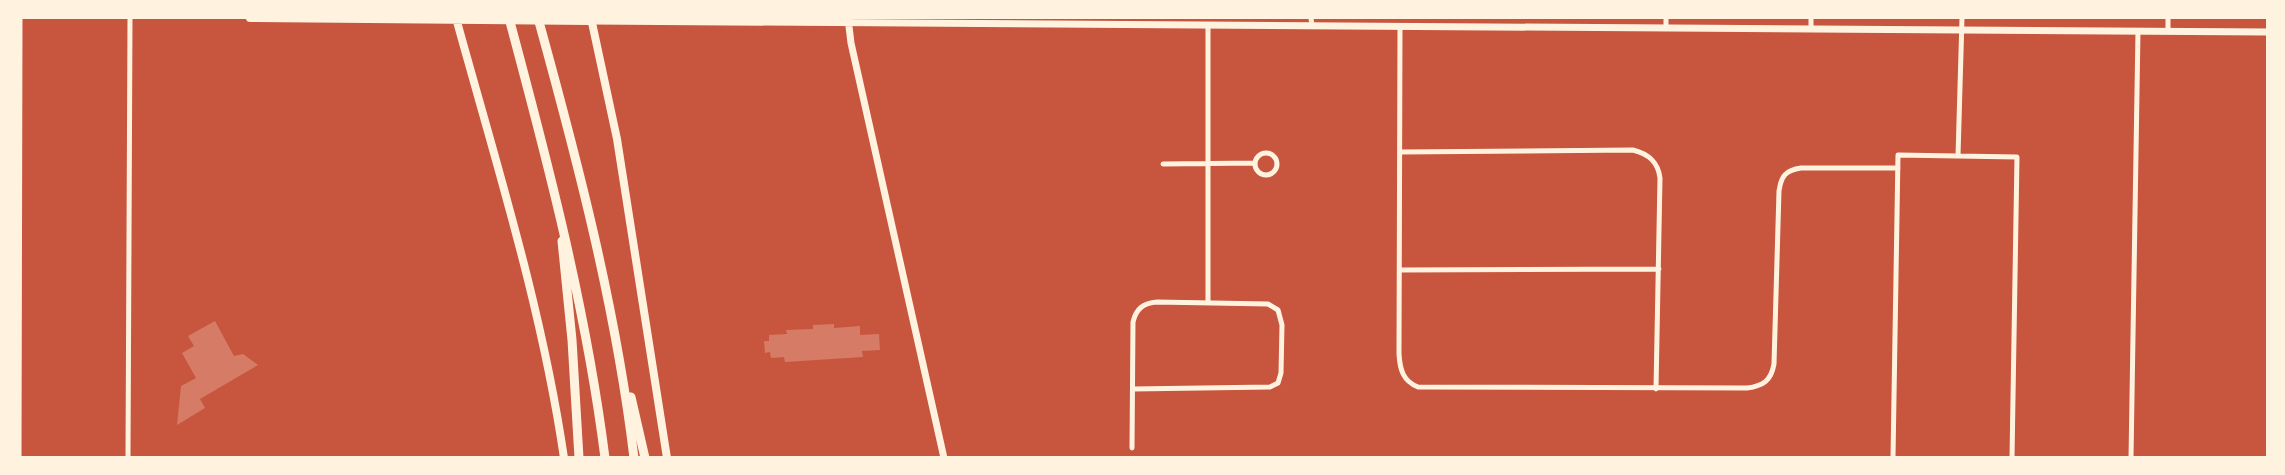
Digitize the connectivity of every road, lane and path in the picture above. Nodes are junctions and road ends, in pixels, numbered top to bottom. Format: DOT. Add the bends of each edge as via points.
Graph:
graph roads {
  1 [pos="20,18"];
  2 [pos="130,18"];
  3 [pos="250,18"];
  4 [pos="456,18"];
  5 [pos="509,18"];
  6 [pos="538,18"];
  7 [pos="1312,18"];
  8 [pos="1666,18"];
  9 [pos="1811,18"];
  10 [pos="1962,18"];
  11 [pos="2168,18"];
  12 [pos="591,19"];
  13 [pos="849,20"];
  14 [pos="1208,25"];
  15 [pos="1312,26"];
  16 [pos="1400,26"];
  17 [pos="1666,28"];
  18 [pos="1811,29"];
  19 [pos="1962,31"];
  20 [pos="2138,31"];
  21 [pos="2168,31"];
  22 [pos="2268,32"];
  23 [pos="1400,152"];
  24 [pos="1958,156"];
  25 [pos="1255,163"];
  26 [pos="1163,164"];
  27 [pos="1208,164"];
  28 [pos="549,167"];
  29 [pos="1898,168"];
  30 [pos="1659,269"];
  31 [pos="1400,270"];
  32 [pos="1208,303"];
  33 [pos="610,310"];
  34 [pos="1133,389"];
  35 [pos="1656,389"];
  36 [pos="1132,448"];
  37 [pos="19,458"];
  38 [pos="128,458"];
  39 [pos="564,458"];
  40 [pos="579,458"];
  41 [pos="605,458"];
  42 [pos="634,458"];
  43 [pos="645,458"];
  44 [pos="667,458"];
  45 [pos="944,458"];
  46 [pos="1893,458"];
  47 [pos="2012,458"];
  48 [pos="2131,458"];
  1 -- 37 [label="street"];
  2 -- 38 [label="street"];
  3 -- 4 [label="main road"];
  4 -- 12 [label="main road"];
  4 -- 39 [label="main road" via="537,315"];
  5 -- 28 [label="highway"];
  6 -- 33 [label="highway" via="580,171"];
  7 -- 15 [label="street"];
  8 -- 17 [label="street"];
  9 -- 18 [label="street"];
  10 -- 19 [label="street"];
  11 -- 21 [label="street"];
  12 -- 13 [label="main road"];
  12 -- 44 [label="main road" via="620,154"];
  13 -- 14 [label="main road"];
  13 -- 45 [label="main road" via="852,46"];
  14 -- 15 [label="main road"];
  14 -- 27 [label="street"];
  15 -- 16 [label="main road"];
  16 -- 17 [label="main road"];
  16 -- 23 [label="street"];
  17 -- 18 [label="main road"];
  18 -- 19 [label="main road"];
  19 -- 20 [label="main road"];
  19 -- 24 [label="street"];
  20 -- 21 [label="main road"];
  20 -- 48 [label="street"];
  21 -- 22 [label="main road"];
  23 -- 30 [label="street" via="1642,152 1659,170"];
  23 -- 31 [label="street"];
  24 -- 29 [label="street" via="1898,155"];
  24 -- 47 [label="street" via="2017,157"];
  25 -- 25 [label="street" via="1257,170 1266,175 1275,171 1278,164 1273,154 1266,152 1258,156"];
  25 -- 27 [label="street"];
  26 -- 27 [label="street"];
  27 -- 32 [label="street"];
  28 -- 40 [label="highway" via="568,297"];
  28 -- 41 [label="highway" via="584,321"];
  29 -- 35 [label="street" via="1801,168 1784,174 1778,191 1773,374 1768,381 1756,387"];
  29 -- 46 [label="street"];
  30 -- 31 [label="street"];
  30 -- 35 [label="street"];
  31 -- 35 [label="street" via="1400,365 1412,384 1433,389"];
  32 -- 34 [label="street" via="1150,302 1138,309 1133,322"];
  32 -- 34 [label="street" via="1268,304 1278,310 1282,325 1278,383 1260,389"];
  33 -- 42 [label="highway"];
  33 -- 43 [label="highway"];
  34 -- 36 [label="street"];
}
